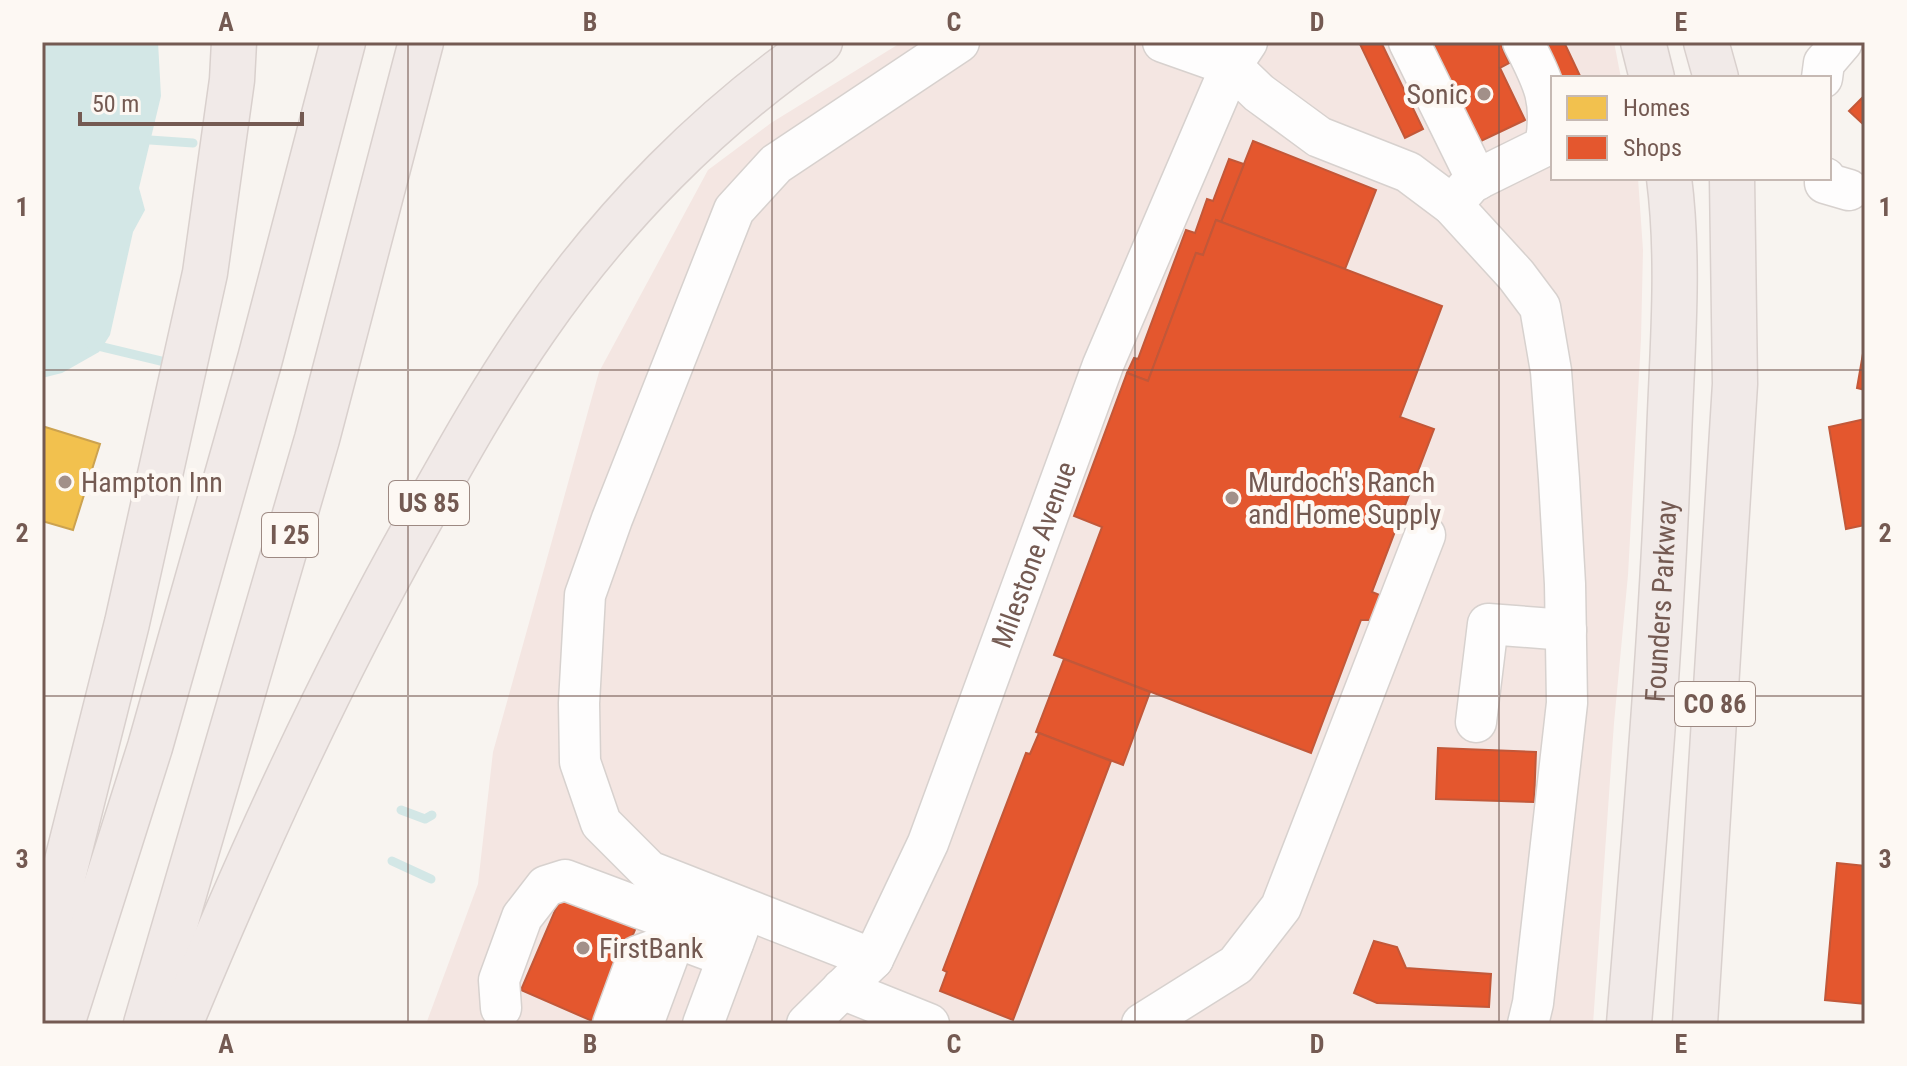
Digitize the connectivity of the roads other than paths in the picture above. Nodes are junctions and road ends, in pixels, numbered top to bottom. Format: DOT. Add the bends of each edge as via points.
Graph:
graph roads {
  1 [pos="234,42"];
  2 [pos="343,42"];
  3 [pos="421,42"];
  4 [pos="820,42"];
  5 [pos="959,42"];
  6 [pos="1163,42"];
  7 [pos="1409,42"];
  8 [pos="1504,42"];
  9 [pos="1523,42"];
  10 [pos="1643,42"];
  11 [pos="1706,42"];
  12 [pos="1842,42"];
  13 [pos="1239,54"];
  14 [pos="1652,76"];
  15 [pos="1715,76"];
  16 [pos="1822,76"];
  17 [pos="1517,160"];
  18 [pos="1669,180"];
  19 [pos="1732,180"];
  20 [pos="1465,192"];
  21 [pos="1425,535"];
  22 [pos="1566,630"];
  23 [pos="1476,722"];
  24 [pos="663,936"];
  25 [pos="736,937"];
  26 [pos="873,959"];
  27 [pos="42,987"];
  28 [pos="842,989"];
  29 [pos="498,1016"];
  30 [pos="62,1024"];
  31 [pos="146,1024"];
  32 [pos="180,1024"];
  33 [pos="613,1024"];
  34 [pos="628,1024"];
  35 [pos="643,1024"];
  36 [pos="703,1024"];
  37 [pos="807,1024"];
  38 [pos="929,1024"];
  39 [pos="1142,1024"];
  40 [pos="1528,1024"];
  41 [pos="1629,1024"];
  42 [pos="1695,1024"];
  1 -- 27 [label="highway" via="205,273"];
  2 -- 30 [label="highway" via="155,732"];
  3 -- 31 [label="highway, I 25" via="317,439"];
  4 -- 32 [label="highway, US 85" via="723,118 661,177 593,251 536,326 376,596 237,886"];
  5 -- 25 [label="street" via="776,164 734,210 585,595 580,762 601,823 649,871"];
  6 -- 13 [label="street"];
  7 -- 20 [label="street"];
  8 -- 17 [label="street" via="1536,115 1528,151"];
  9 -- 17 [label="street" via="1543,81 1550,118 1545,146"];
  10 -- 14 [label="highway"];
  11 -- 15 [label="highway"];
  12 -- 16 [label="street" via="1824,63"];
  13 -- 20 [label="street" via="1259,93 1319,137"];
  13 -- 26 [label="street, Milestone Avenue" via="1103,365 928,843"];
  17 -- 20 [label="street"];
  18 -- 41 [label="highway, Founders Parkway / CO 86" via="1674,287 1664,592"];
  19 -- 42 [label="highway, CO 86" via="1735,384"];
  20 -- 22 [label="street" via="1540,307 1551,371"];
  21 -- 39 [label="street" via="1281,907 1236,965"];
  22 -- 23 [label="street" via="1488,624"];
  22 -- 40 [label="street" via="1567,703"];
  24 -- 25 [label="street"];
  24 -- 29 [label="street" via="565,880 546,886 522,917 499,980"];
  24 -- 33 [label="street" via="638,956"];
  24 -- 34 [label="street"];
  24 -- 35 [label="street"];
  25 -- 26 [label="street"];
  25 -- 36 [label="street"];
  26 -- 28 [label="street, Milestone Avenue"];
  28 -- 37 [label="street, Milestone Avenue"];
  28 -- 38 [label="street"];
}
